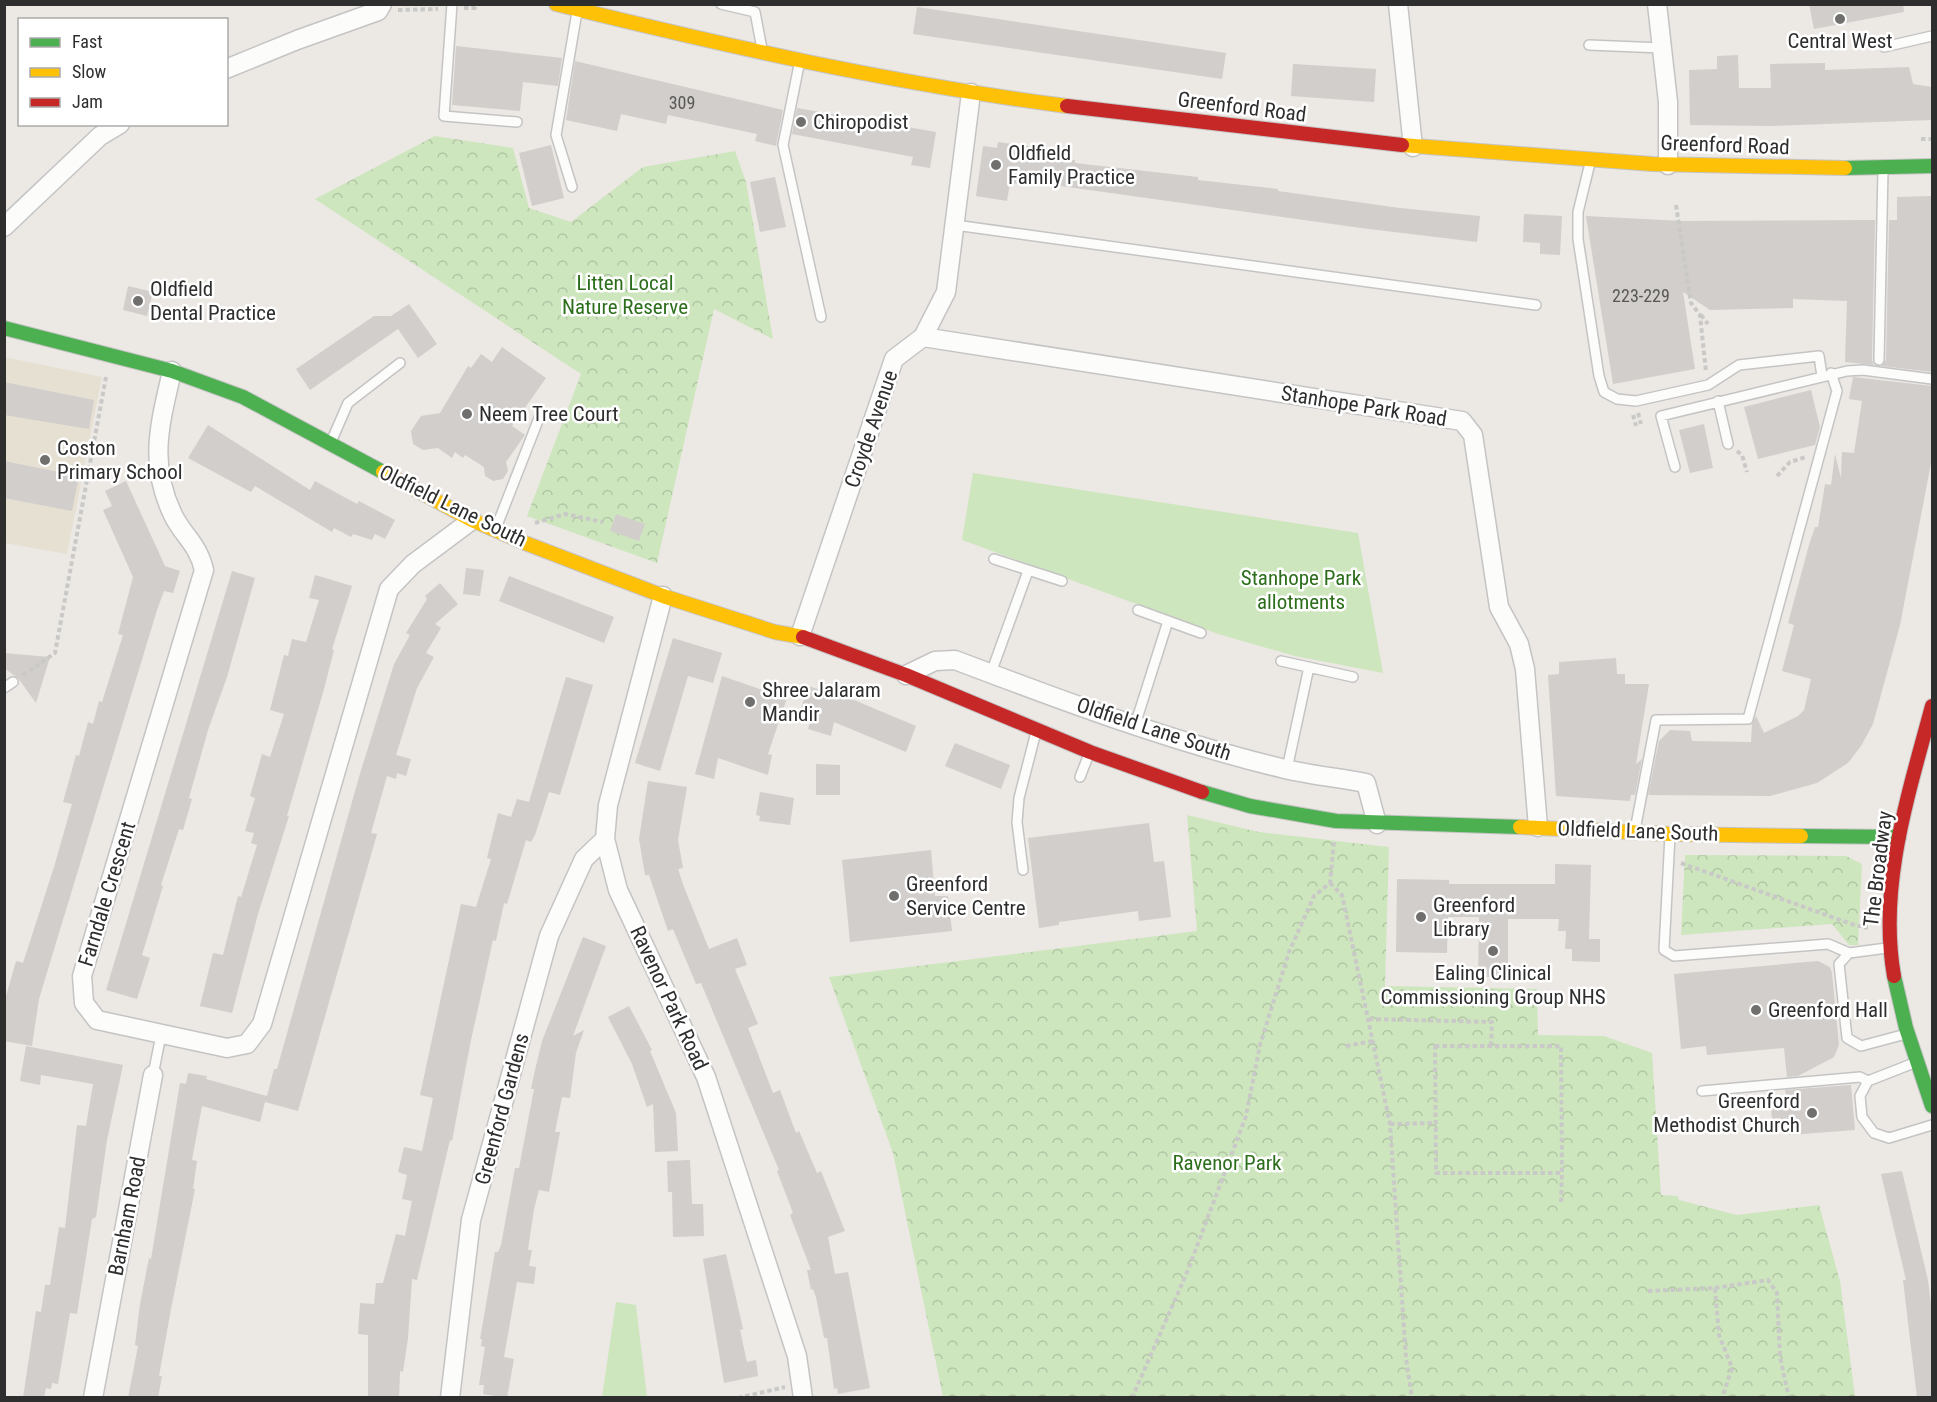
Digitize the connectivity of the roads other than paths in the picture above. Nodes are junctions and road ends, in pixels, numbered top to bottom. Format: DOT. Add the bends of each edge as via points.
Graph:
graph roads {
  1 [pos="382,4"];
  2 [pos="556,4"];
  3 [pos="609,4"];
  4 [pos="721,4"];
  5 [pos="1398,4"];
  6 [pos="1658,4"];
  7 [pos="449,7"];
  8 [pos="578,10"];
  9 [pos="599,16"];
  10 [pos="1932,36"];
  11 [pos="1589,45"];
  12 [pos="1884,47"];
  13 [pos="1662,48"];
  14 [pos="762,52"];
  15 [pos="800,60"];
  16 [pos="228,68"];
  17 [pos="971,93"];
  18 [pos="517,122"];
  19 [pos="117,126"];
  20 [pos="1413,147"];
  21 [pos="1591,160"];
  22 [pos="1668,165"];
  23 [pos="1932,166"];
  24 [pos="1883,167"];
  25 [pos="572,187"];
  26 [pos="955,225"];
  27 [pos="4,227"];
  28 [pos="1536,305"];
  29 [pos="821,317"];
  30 [pos="4,328"];
  31 [pos="923,337"];
  32 [pos="1879,360"];
  33 [pos="400,363"];
  34 [pos="172,371"];
  35 [pos="1826,374"];
  36 [pos="1932,379"];
  37 [pos="1718,401"];
  38 [pos="539,418"];
  39 [pos="330,444"];
  40 [pos="1728,444"];
  41 [pos="1675,467"];
  42 [pos="472,520"];
  43 [pos="495,530"];
  44 [pos="994,559"];
  45 [pos="1028,571"];
  46 [pos="1062,581"];
  47 [pos="663,596"];
  48 [pos="1138,610"];
  49 [pos="1168,621"];
  50 [pos="1201,633"];
  51 [pos="800,636"];
  52 [pos="1281,661"];
  53 [pos="1309,667"];
  54 [pos="991,673"];
  55 [pos="906,675"];
  56 [pos="1353,677"];
  57 [pos="1932,706"];
  58 [pos="1135,725"];
  59 [pos="1037,730"];
  60 [pos="1090,752"];
  61 [pos="1287,769"];
  62 [pos="1080,777"];
  63 [pos="1377,824"];
  64 [pos="1538,827"];
  65 [pos="1635,832"];
  66 [pos="1670,834"];
  67 [pos="1899,837"];
  68 [pos="605,839"];
  69 [pos="1023,870"];
  70 [pos="1890,948"];
  71 [pos="1849,953"];
  72 [pos="1908,1033"];
  73 [pos="161,1035"];
  74 [pos="1921,1055"];
  75 [pos="153,1075"];
  76 [pos="1868,1080"];
  77 [pos="1702,1091"];
  78 [pos="1932,1106"];
  79 [pos="1932,1125"];
  80 [pos="802,1391"];
  81 [pos="93,1398"];
  82 [pos="450,1398"];
  1 -- 16 [label="street" via="378,11"];
  2 -- 8 [label="street, Greenford Road"];
  3 -- 9 [label="lane"];
  4 -- 14 [label="lane" via="755,12"];
  5 -- 20 [label="street"];
  6 -- 13 [label="street"];
  7 -- 18 [label="lane" via="444,116"];
  8 -- 9 [label="street, Greenford Road"];
  8 -- 25 [label="lane" via="556,135"];
  9 -- 14 [label="street, Greenford Road"];
  10 -- 12 [label="lane"];
  11 -- 13 [label="lane"];
  13 -- 22 [label="street" via="1668,102"];
  14 -- 15 [label="street, Greenford Road"];
  15 -- 17 [label="street, Greenford Road"];
  15 -- 29 [label="lane" via="783,146"];
  17 -- 20 [label="street, Greenford Road" via="1290,135"];
  17 -- 26 [label="street, Croyde Avenue"];
  19 -- 27 [label="street" via="100,136"];
  20 -- 21 [label="street, Greenford Road"];
  21 -- 22 [label="street, Greenford Road"];
  21 -- 35 [label="lane" via="1578,212 1578,239 1604,392 1617,399 1636,401 1708,385 1739,365 1819,356"];
  22 -- 24 [label="street, Greenford Road"];
  23 -- 24 [label="street, Greenford Road"];
  24 -- 32 [label="lane"];
  26 -- 28 [label="lane"];
  26 -- 31 [label="street, Croyde Avenue" via="946,292"];
  30 -- 34 [label="street, Oldfield Lane South"];
  31 -- 51 [label="street, Croyde Avenue" via="894,359"];
  31 -- 64 [label="street, Stanhope Park Road" via="1462,421 1473,435 1499,607 1519,644 1525,669"];
  33 -- 39 [label="lane" via="348,403"];
  34 -- 39 [label="street, Oldfield Lane South" via="243,397"];
  34 -- 73 [label="street, Farndale Crescent" via="158,434 158,473 173,516 200,553 204,570 82,976 84,1003 97,1020"];
  35 -- 36 [label="lane" via="1863,370"];
  35 -- 37 [label="lane"];
  35 -- 65 [label="lane" via="1837,391 1748,718 1656,720"];
  37 -- 40 [label="lane"];
  37 -- 41 [label="lane" via="1661,416"];
  38 -- 43 [label="lane"];
  39 -- 42 [label="street, Oldfield Lane South"];
  42 -- 43 [label="street, Oldfield Lane South"];
  42 -- 73 [label="street, Farndale Crescent" via="413,564 389,589 262,1024 247,1044 227,1048"];
  43 -- 47 [label="street, Oldfield Lane South"];
  44 -- 45 [label="lane"];
  45 -- 46 [label="lane"];
  45 -- 54 [label="lane"];
  47 -- 51 [label="street, Oldfield Lane South" via="775,632"];
  47 -- 68 [label="street, Ravenor Park Road" via="608,805"];
  48 -- 49 [label="lane"];
  49 -- 50 [label="lane"];
  49 -- 58 [label="lane"];
  51 -- 55 [label="street, Oldfield Lane South"];
  52 -- 53 [label="lane"];
  53 -- 56 [label="lane"];
  53 -- 61 [label="lane"];
  54 -- 55 [label="street, Oldfield Lane South" via="955,660 935,661"];
  54 -- 58 [label="street, Oldfield Lane South"];
  55 -- 59 [label="street, Oldfield Lane South"];
  57 -- 67 [label="street, The Broadway"];
  58 -- 61 [label="street, Oldfield Lane South"];
  59 -- 60 [label="street, Oldfield Lane South"];
  59 -- 69 [label="lane" via="1019,798 1017,822"];
  60 -- 62 [label="lane"];
  60 -- 63 [label="street, Oldfield Lane South" via="1250,806"];
  61 -- 63 [label="street, Oldfield Lane South" via="1366,783"];
  63 -- 64 [label="street, Oldfield Lane South"];
  64 -- 65 [label="street, Oldfield Lane South"];
  65 -- 66 [label="street, Oldfield Lane South"];
  66 -- 67 [label="street, Oldfield Lane South"];
  66 -- 71 [label="lane" via="1664,950 1674,956 1828,944"];
  67 -- 70 [label="street, The Broadway"];
  68 -- 80 [label="street, Ravenor Park Road" via="618,890 706,1077 797,1356"];
  68 -- 82 [label="street, Greenford Gardens" via="584,859 549,936 471,1220"];
  70 -- 71 [label="lane"];
  70 -- 72 [label="street, The Broadway"];
  71 -- 72 [label="lane" via="1839,964 1847,1038 1861,1046"];
  72 -- 74 [label="street, The Broadway"];
  73 -- 75 [label="lane, Barnham Road"];
  74 -- 76 [label="lane"];
  74 -- 78 [label="street, The Broadway"];
  75 -- 81 [label="street, Barnham Road"];
  76 -- 77 [label="lane" via="1860,1077"];
  76 -- 79 [label="lane" via="1860,1096 1862,1117 1874,1132 1889,1138"];
}
